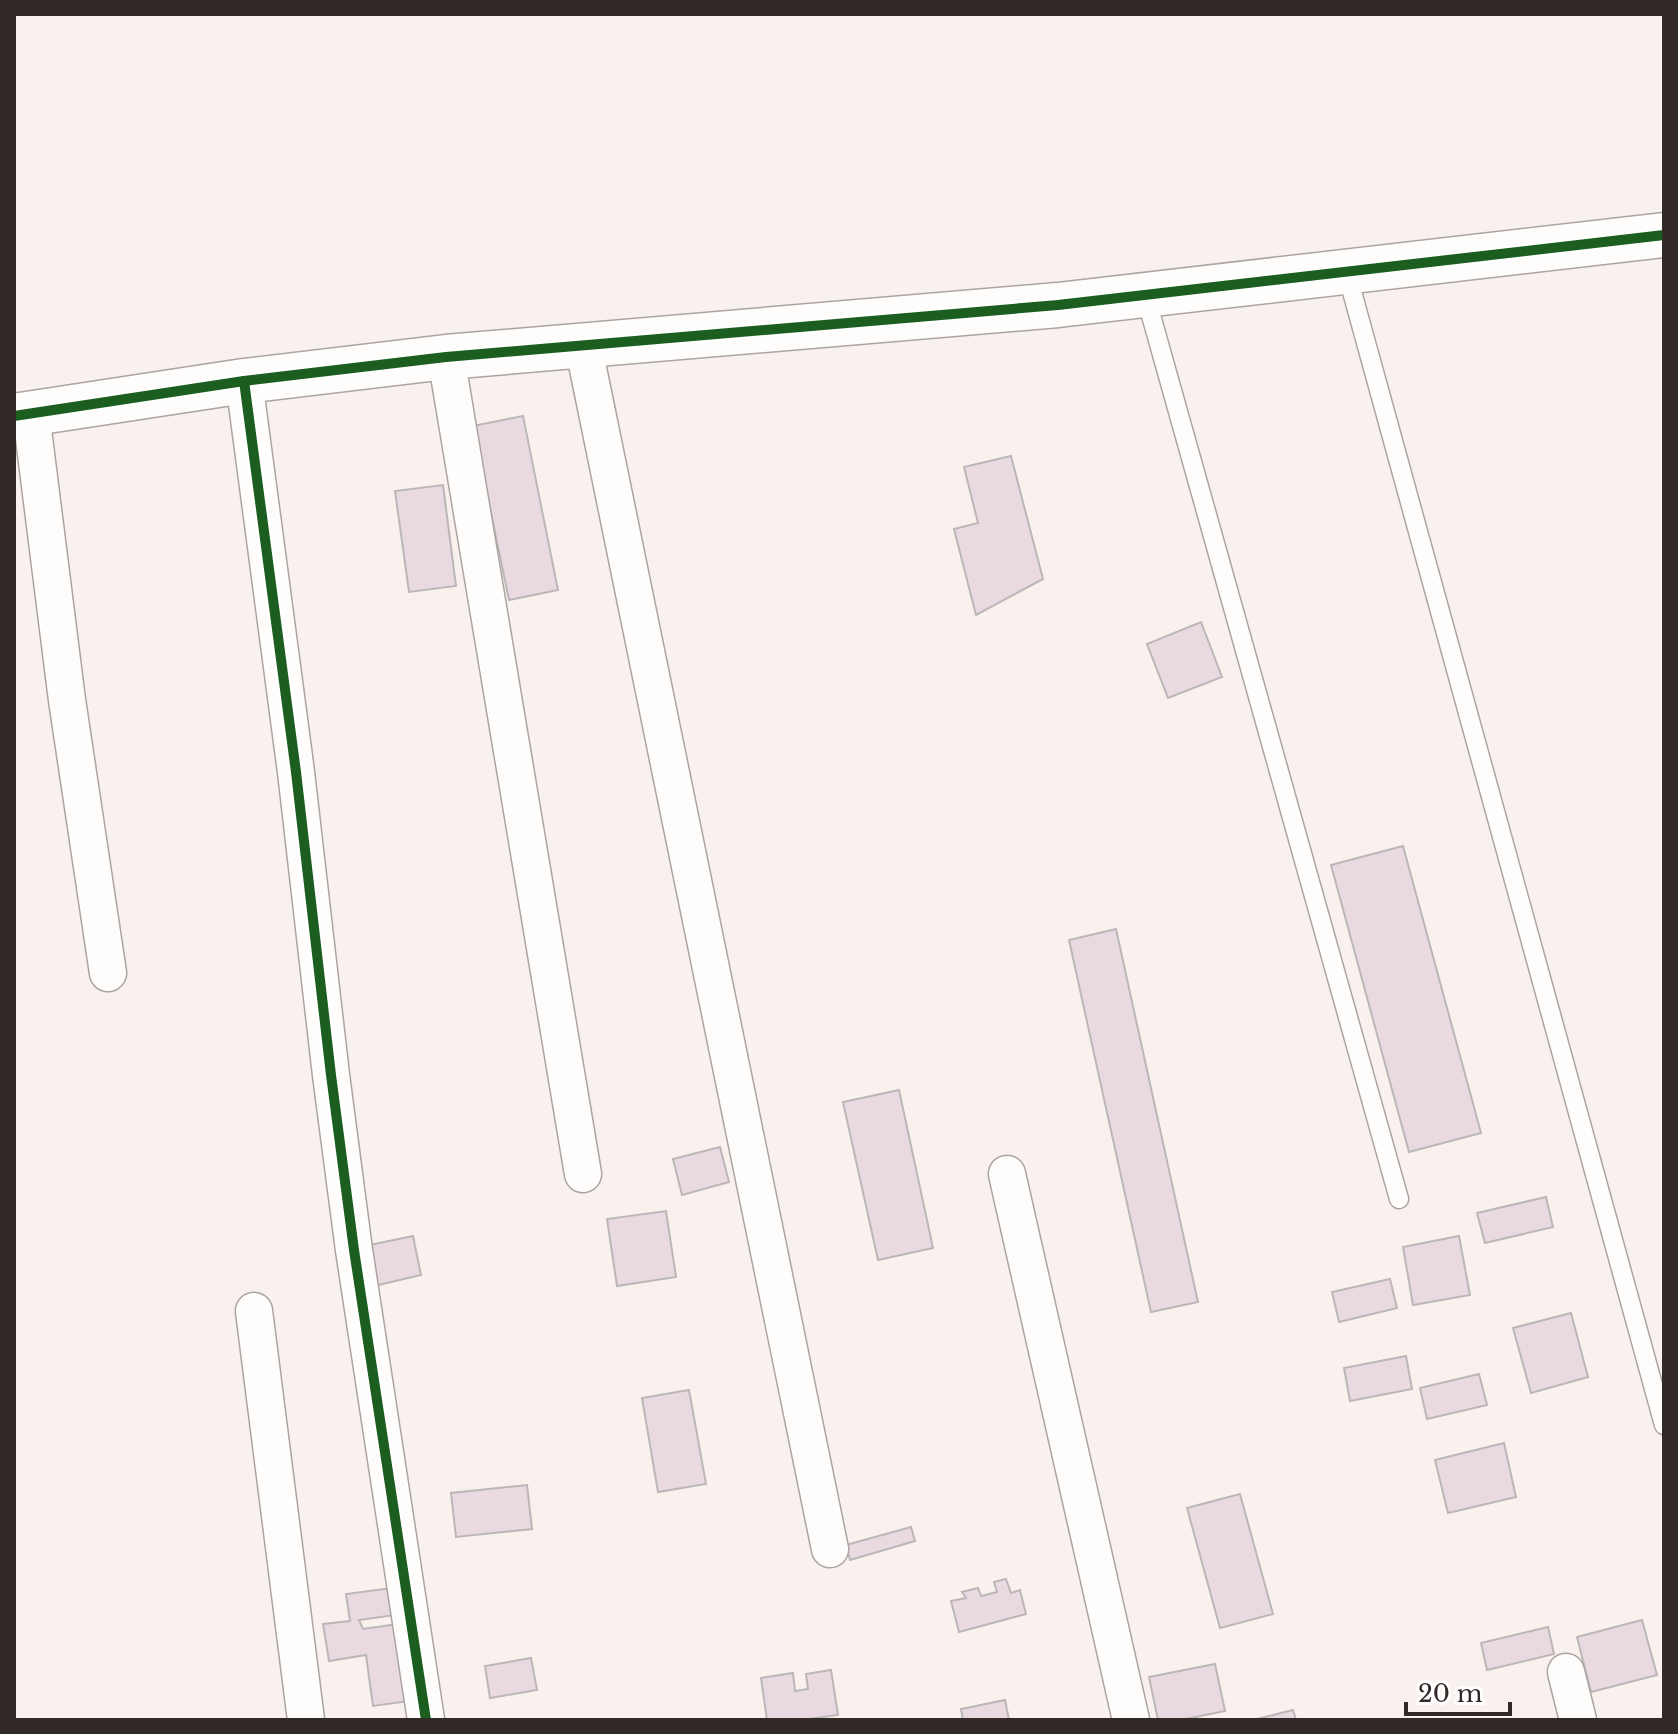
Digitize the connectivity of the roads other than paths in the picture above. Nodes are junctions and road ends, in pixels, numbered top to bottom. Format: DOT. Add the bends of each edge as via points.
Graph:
graph roads {
  1 [pos="1664,235"];
  2 [pos="1346,270"];
  3 [pos="1145,294"];
  4 [pos="583,344"];
  5 [pos="446,357"];
  6 [pos="244,381"];
  7 [pos="22,415"];
  8 [pos="108,973"];
  9 [pos="583,1174"];
  10 [pos="1007,1174"];
  11 [pos="1399,1199"];
  12 [pos="254,1311"];
  13 [pos="1664,1425"];
  14 [pos="830,1549"];
  15 [pos="1566,1672"];
  16 [pos="306,1720"];
  17 [pos="426,1720"];
  18 [pos="1131,1720"];
  19 [pos="1578,1720"];
  1 -- 2 [label="street"];
  2 -- 3 [label="street"];
  2 -- 13 [label="lane"];
  3 -- 4 [label="street"];
  3 -- 11 [label="lane"];
  4 -- 5 [label="street"];
  4 -- 14 [label="street"];
  5 -- 6 [label="street"];
  5 -- 9 [label="street"];
  6 -- 7 [label="street"];
  6 -- 17 [label="street" via="348,1206"];
  7 -- 8 [label="street"];
  10 -- 18 [label="street"];
  12 -- 16 [label="street"];
  15 -- 19 [label="street"];
}
